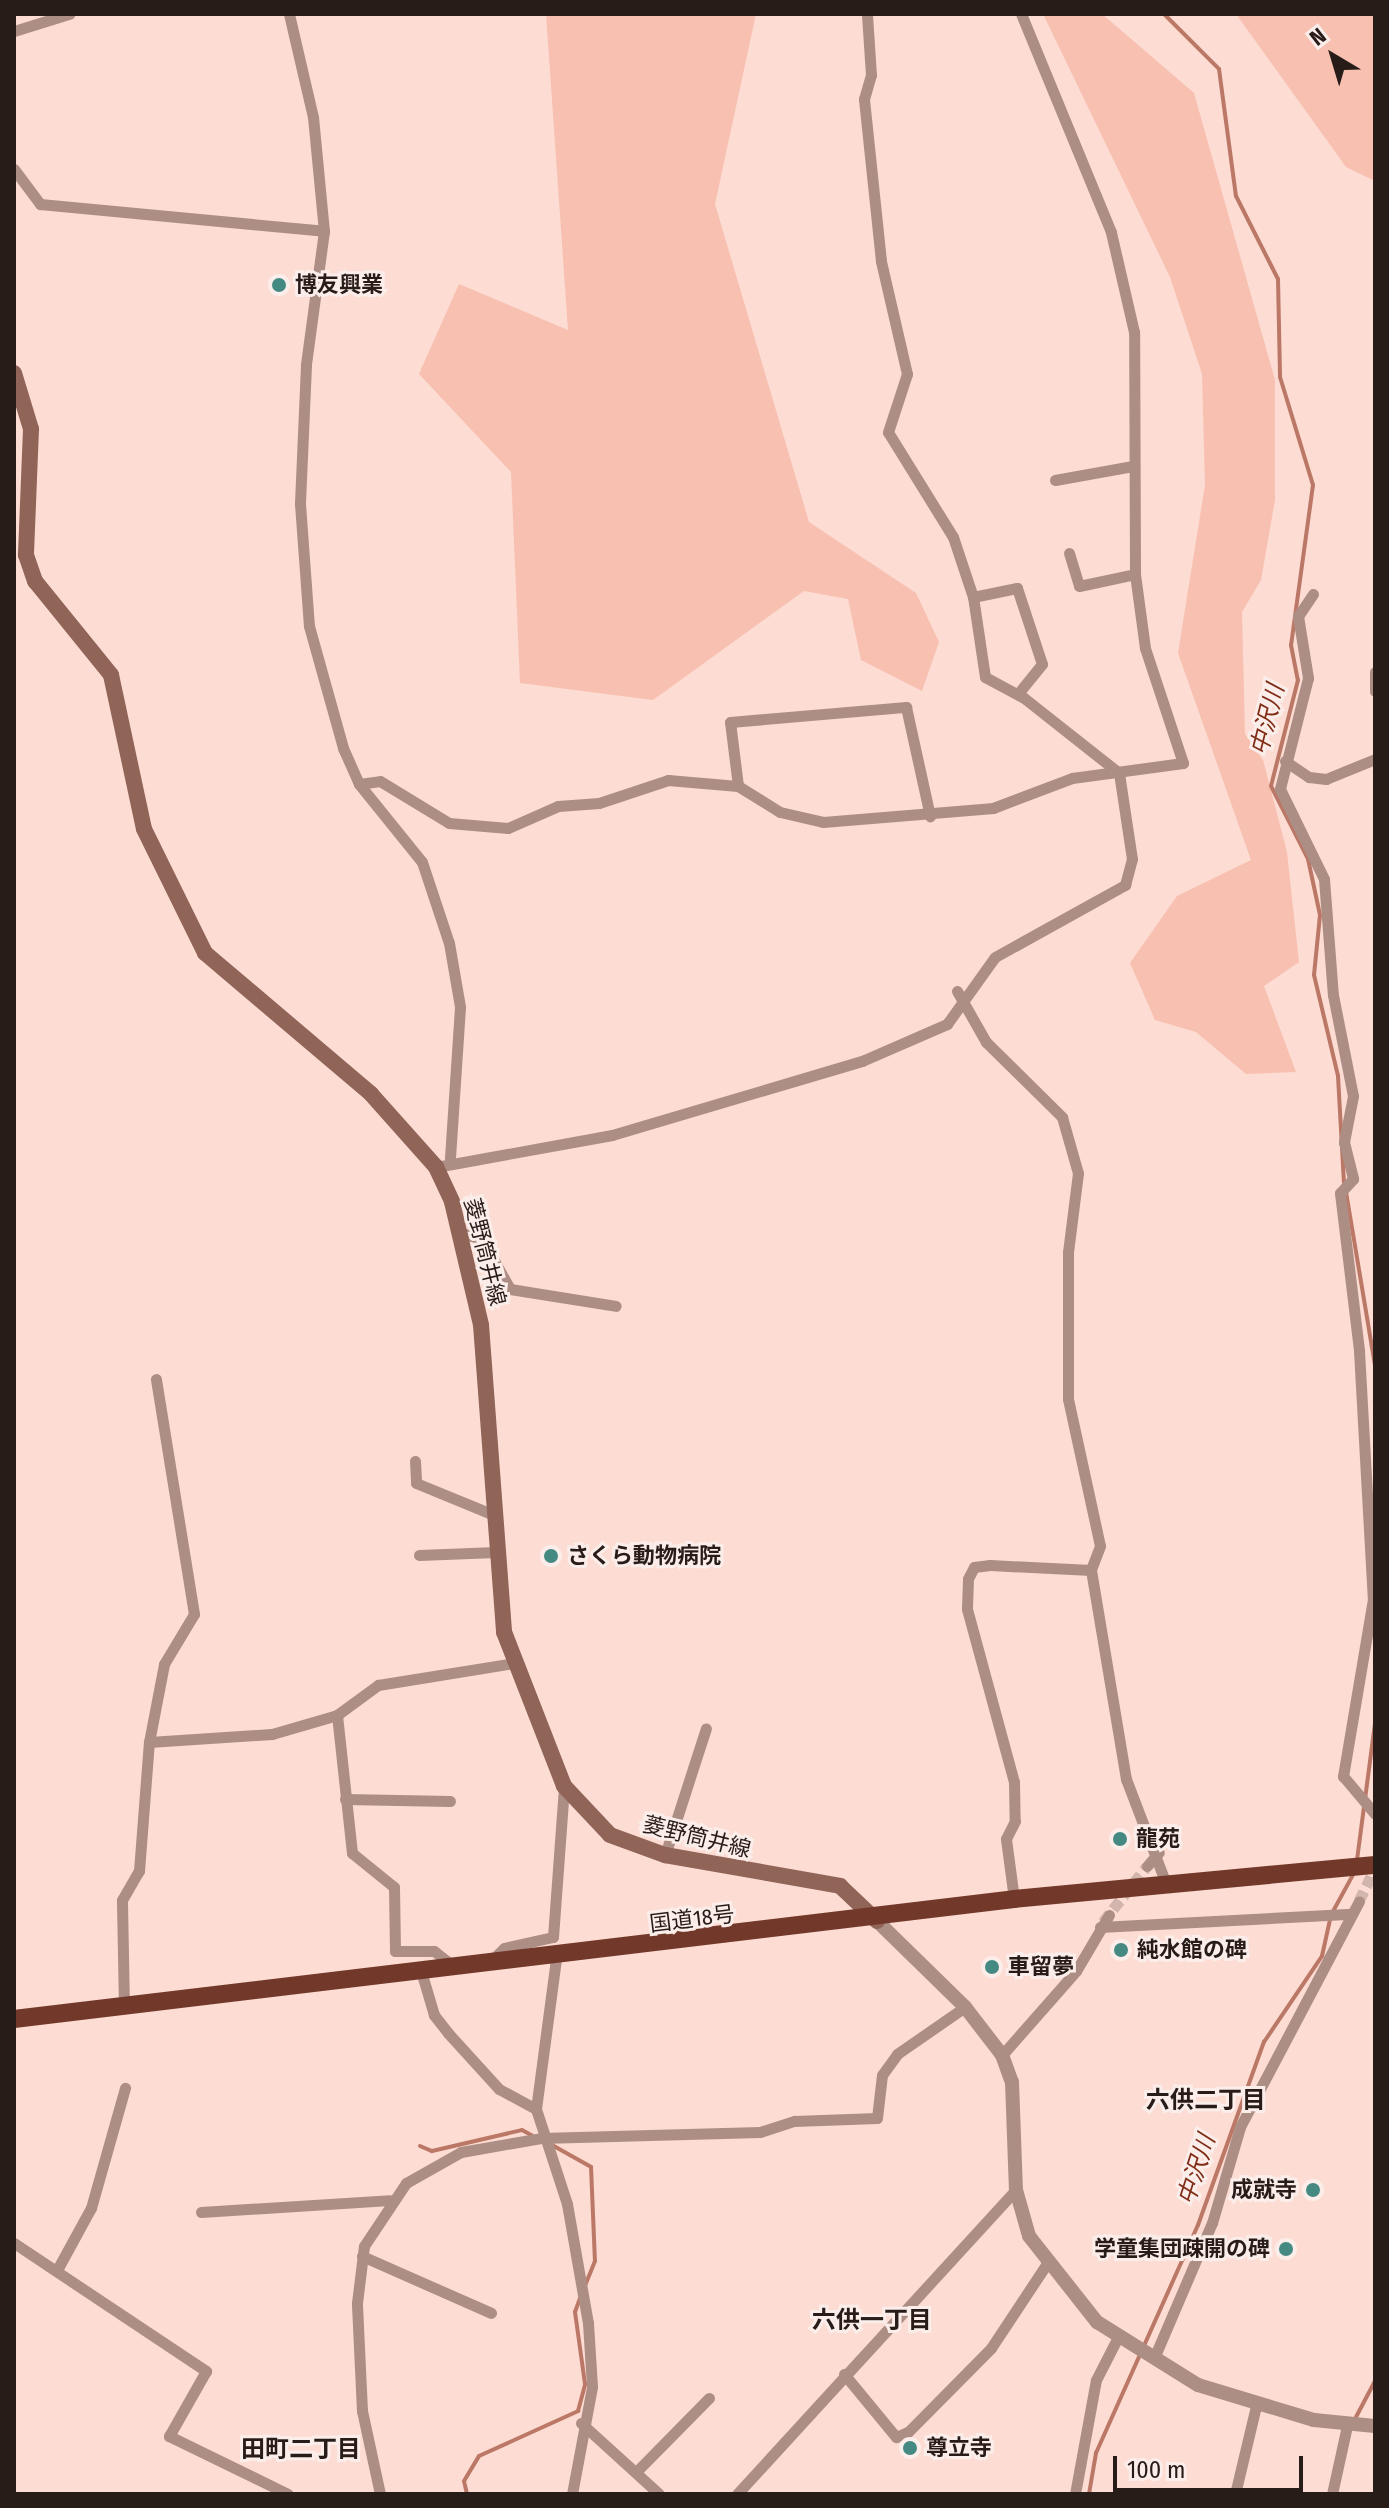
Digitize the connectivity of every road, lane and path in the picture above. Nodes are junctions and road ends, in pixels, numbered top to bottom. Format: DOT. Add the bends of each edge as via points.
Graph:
graph roads {
  1 [pos="69,14"];
  2 [pos="289,14"];
  3 [pos="867,14"];
  4 [pos="1021,14"];
  5 [pos="14,31"];
  6 [pos="14,169"];
  7 [pos="324,231"];
  8 [pos="14,373"];
  9 [pos="1133,466"];
  10 [pos="1055,480"];
  11 [pos="1069,553"];
  12 [pos="1135,574"];
  13 [pos="1313,594"];
  14 [pos="973,597"];
  15 [pos="1375,672"];
  16 [pos="1375,691"];
  17 [pos="1018,694"];
  18 [pos="1375,759"];
  19 [pos="1285,761"];
  20 [pos="1119,773"];
  21 [pos="359,784"];
  22 [pos="738,786"];
  23 [pos="930,816"];
  24 [pos="957,991"];
  25 [pos="965,1007"];
  26 [pos="443,1163"];
  27 [pos="462,1233"];
  28 [pos="616,1306"];
  29 [pos="156,1379"];
  30 [pos="415,1461"];
  31 [pos="494,1515"];
  32 [pos="496,1552"];
  33 [pos="419,1555"];
  34 [pos="1091,1570"];
  35 [pos="514,1663"];
  36 [pos="337,1715"];
  37 [pos="706,1728"];
  38 [pos="149,1742"];
  39 [pos="564,1786"];
  40 [pos="345,1799"];
  41 [pos="450,1801"];
  42 [pos="1375,1814"];
  43 [pos="1159,1852"];
  44 [pos="665,1855"];
  45 [pos="1375,1865"];
  46 [pos="1147,1866"];
  47 [pos="1166,1884"];
  48 [pos="1014,1899"];
  49 [pos="1359,1901"];
  50 [pos="1345,1914"];
  51 [pos="1109,1915"];
  52 [pos="877,1921"];
  53 [pos="1100,1927"];
  54 [pos="556,1959"];
  55 [pos="488,1964"];
  56 [pos="454,1967"];
  57 [pos="421,1971"];
  58 [pos="124,2007"];
  59 [pos="965,2007"];
  60 [pos="14,2019"];
  61 [pos="1002,2055"];
  62 [pos="125,2088"];
  63 [pos="536,2109"];
  64 [pos="541,2138"];
  65 [pos="1016,2190"];
  66 [pos="390,2200"];
  67 [pos="201,2212"];
  68 [pos="14,2243"];
  69 [pos="362,2256"];
  70 [pos="1046,2265"];
  71 [pos="57,2270"];
  72 [pos="491,2313"];
  73 [pos="1117,2339"];
  74 [pos="1153,2358"];
  75 [pos="844,2374"];
  76 [pos="709,2398"];
  77 [pos="1256,2406"];
  78 [pos="581,2423"];
  79 [pos="1350,2426"];
  80 [pos="1374,2426"];
  81 [pos="636,2472"];
  82 [pos="288,2494"];
  83 [pos="380,2494"];
  84 [pos="572,2494"];
  85 [pos="659,2494"];
  86 [pos="737,2494"];
  87 [pos="1075,2494"];
  88 [pos="1235,2494"];
  89 [pos="1332,2494"];
  1 -- 5 [label="street"];
  2 -- 7 [label="street" via="313,117"];
  3 -- 14 [label="street" via="871,75 864,99 881,261 907,374 888,432 953,537"];
  4 -- 9 [label="street" via="1111,232 1134,332"];
  6 -- 7 [label="street" via="40,204"];
  7 -- 21 [label="street" via="306,365 300,534 324,689"];
  8 -- 26 [label="main road, 菱野筒井線" via="31,429 26,555 40,587 111,675 144,829 205,953 253,1001 342,1064"];
  9 -- 10 [label="street"];
  9 -- 12 [label="street"];
  11 -- 12 [label="street" via="1079,586"];
  12 -- 20 [label="street" via="1145,648 1183,763"];
  13 -- 19 [label="street" via="1298,616 1308,678"];
  14 -- 17 [label="street" via="985,677"];
  14 -- 17 [label="street" via="1017,588 1042,664"];
  15 -- 16 [label="street"];
  17 -- 20 [label="street"];
  18 -- 19 [label="street" via="1326,779 1309,777"];
  19 -- 42 [label="street" via="1282,804 1318,866 1331,908 1333,995 1353,1096 1344,1142 1353,1179 1340,1193 1359,1351 1373,1599 1343,1776"];
  20 -- 23 [label="street" via="1072,778 993,808"];
  20 -- 25 [label="street" via="1132,859 1125,885 995,957"];
  21 -- 22 [label="street" via="380,781 449,823 508,828 652,782"];
  21 -- 26 [label="street" via="422,862 449,943 460,1007"];
  22 -- 23 [label="street" via="780,812 823,822"];
  22 -- 23 [label="street" via="730,722 906,707"];
  24 -- 25 [label="street"];
  25 -- 26 [label="street" via="947,1024 862,1061 635,1129"];
  25 -- 34 [label="street" via="986,1042 1062,1117 1072,1144 1078,1173 1068,1252 1068,1399 1098,1520"];
  26 -- 27 [label="main road, 菱野筒井線"];
  27 -- 28 [label="street" via="482,1239 510,1289"];
  27 -- 31 [label="main road, 菱野筒井線" via="488,1387"];
  29 -- 38 [label="street" via="195,1605 164,1664"];
  30 -- 31 [label="street" via="416,1483"];
  31 -- 32 [label="main road, 菱野筒井線"];
  32 -- 33 [label="street"];
  32 -- 35 [label="main road, 菱野筒井線"];
  34 -- 43 [label="street" via="1126,1779"];
  34 -- 48 [label="street" via="990,1565 974,1567 968,1579 967,1609 1014,1782 1015,1821 1006,1839"];
  35 -- 36 [label="street" via="378,1685"];
  35 -- 39 [label="main road, 菱野筒井線"];
  36 -- 38 [label="street" via="272,1734"];
  36 -- 40 [label="street"];
  37 -- 44 [label="street"];
  38 -- 58 [label="street" via="139,1871 122,1900"];
  39 -- 44 [label="main road, 菱野筒井線" via="610,1835"];
  39 -- 55 [label="street" via="553,1937 504,1948"];
  40 -- 41 [label="street"];
  40 -- 56 [label="street" via="352,1853 394,1887 395,1951 434,1951"];
  43 -- 46 [label="street"];
  43 -- 47 [label="street"];
  44 -- 52 [label="main road, 菱野筒井線" via="840,1886"];
  45 -- 47 [label="highway, 国道18号"];
  47 -- 48 [label="highway, 国道18号"];
  48 -- 52 [label="highway, 国道18号"];
  49 -- 50 [label="street"];
  50 -- 53 [label="street"];
  50 -- 74 [label="street" via="1240,2127 1212,2223"];
  51 -- 53 [label="street"];
  52 -- 54 [label="highway, 国道18号"];
  52 -- 59 [label="street"];
  53 -- 61 [label="street" via="1076,1971"];
  54 -- 55 [label="highway, 国道18号"];
  54 -- 63 [label="street"];
  55 -- 56 [label="highway, 国道18号"];
  56 -- 57 [label="highway, 国道18号"];
  57 -- 58 [label="highway, 国道18号"];
  57 -- 63 [label="street" via="434,2015 448,2033 499,2089"];
  58 -- 60 [label="highway, 国道18号"];
  59 -- 61 [label="street"];
  59 -- 64 [label="street" via="897,2054 882,2075 877,2118 794,2121 760,2132"];
  61 -- 65 [label="street" via="1012,2082"];
  62 -- 71 [label="street" via="91,2208"];
  63 -- 64 [label="street"];
  64 -- 66 [label="street" via="461,2152 425,2167"];
  64 -- 78 [label="street" via="567,2204 588,2323 592,2387"];
  65 -- 70 [label="street"];
  65 -- 75 [label="street"];
  66 -- 67 [label="street"];
  66 -- 69 [label="street"];
  68 -- 71 [label="street"];
  69 -- 72 [label="street"];
  69 -- 83 [label="street" via="356,2361"];
  70 -- 73 [label="street"];
  70 -- 75 [label="street" via="991,2348 908,2432 896,2437"];
  71 -- 82 [label="street" via="206,2371 169,2436"];
  73 -- 74 [label="street"];
  73 -- 87 [label="street" via="1096,2380"];
  74 -- 77 [label="street" via="1198,2385"];
  75 -- 86 [label="street"];
  76 -- 81 [label="street"];
  77 -- 79 [label="street"];
  77 -- 88 [label="street"];
  78 -- 81 [label="street"];
  78 -- 84 [label="street"];
  79 -- 80 [label="street"];
  79 -- 89 [label="street"];
  81 -- 85 [label="street"];
}
